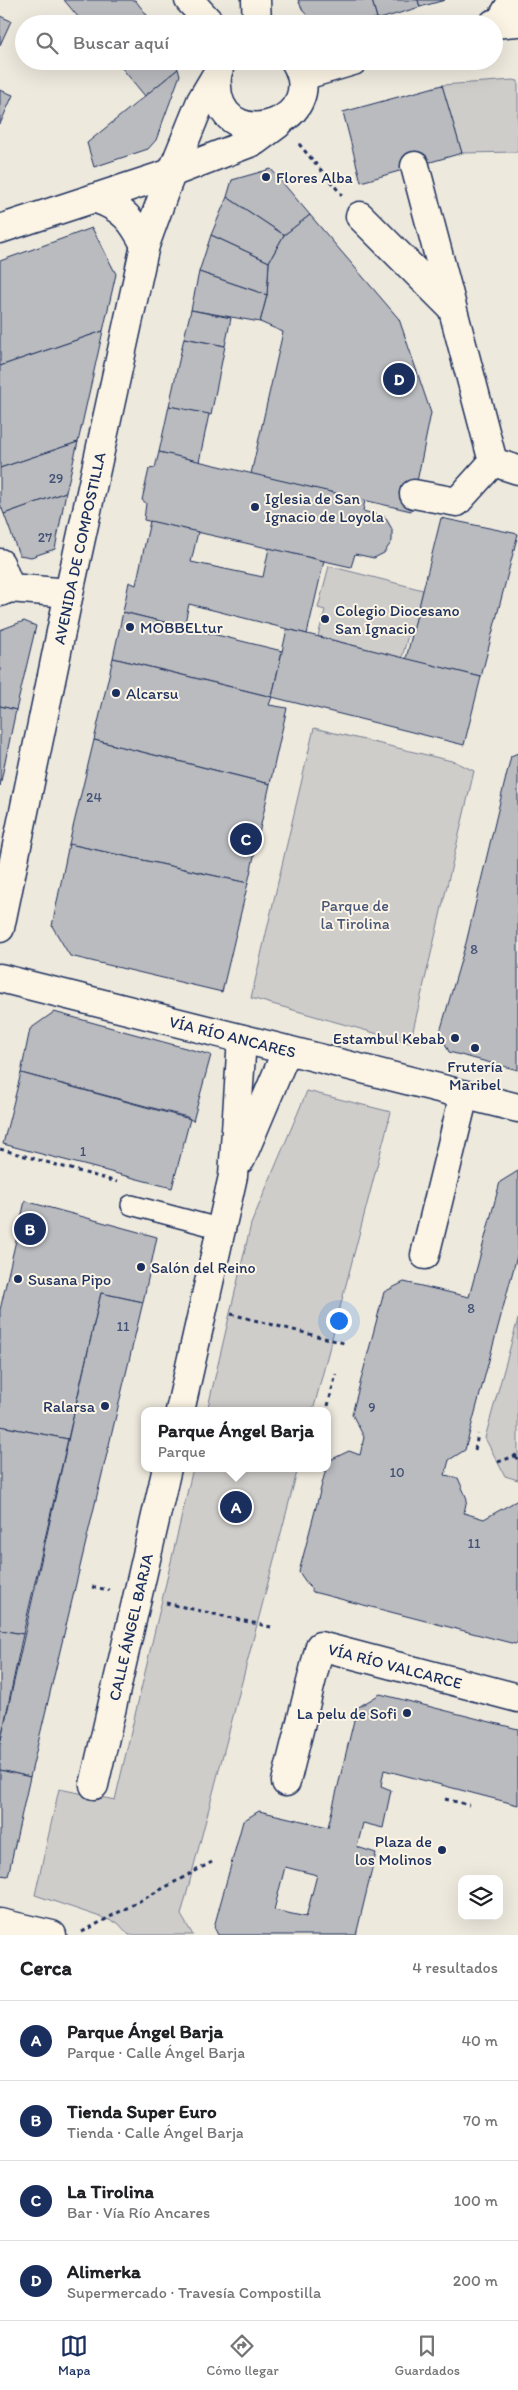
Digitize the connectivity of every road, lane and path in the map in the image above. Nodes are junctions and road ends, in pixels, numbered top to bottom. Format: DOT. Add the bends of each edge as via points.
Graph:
graph roads {
  1 [pos="181,0"];
  2 [pos="189,0"];
  3 [pos="256,0"];
  4 [pos="192,15"];
  5 [pos="203,15"];
  6 [pos="257,15"];
  7 [pos="218,70"];
  8 [pos="220,70"];
  9 [pos="298,70"];
  10 [pos="281,121"];
  11 [pos="415,166"];
  12 [pos="171,173"];
  13 [pos="97,199"];
  14 [pos="360,216"];
  15 [pos="0,229"];
  16 [pos="145,245"];
  17 [pos="451,308"];
  18 [pos="505,466"];
  19 [pos="414,494"];
  20 [pos="3,581"];
  21 [pos="69,593"];
  22 [pos="0,928"];
  23 [pos="0,978"];
  24 [pos="242,1039"];
  25 [pos="287,1050"];
  26 [pos="464,1095"];
  27 [pos="518,1108"];
  28 [pos="0,1149"];
  29 [pos="233,1176"];
  30 [pos="126,1185"];
  31 [pos="131,1205"];
  32 [pos="222,1228"];
  33 [pos="426,1255"];
  34 [pos="204,1306"];
  35 [pos="344,1343"];
  36 [pos="336,1374"];
  37 [pos="328,1406"];
  38 [pos="181,1407"];
  39 [pos="478,1434"];
  40 [pos="474,1450"];
  41 [pos="518,1452"];
  42 [pos="514,1456"];
  43 [pos="518,1460"];
  44 [pos="498,1462"];
  45 [pos="166,1472"];
  46 [pos="92,1587"];
  47 [pos="138,1597"];
  48 [pos="271,1628"];
  49 [pos="518,1698"];
  50 [pos="286,1782"];
  51 [pos="94,1784"];
  52 [pos="446,1799"];
  53 [pos="469,1805"];
  54 [pos="212,1862"];
  55 [pos="0,1923"];
  56 [pos="52,1935"];
  57 [pos="77,1935"];
  1 -- 4 [label="street"];
  2 -- 5 [label="street"];
  3 -- 6 [label="street"];
  7 -- 12 [label="street, AVENIDA DE COMPOSTILLA" via="201,101"];
  8 -- 10 [label="street" via="217,88 220,104 230,116 245,126 264,127"];
  9 -- 10 [label="street" via="302,90 298,102"];
  10 -- 12 [label="street" via="255,142"];
  10 -- 14 [label="path"];
  11 -- 17 [label="street"];
  12 -- 13 [label="street"];
  12 -- 16 [label="street, AVENIDA DE COMPOSTILLA"];
  13 -- 15 [label="street"];
  13 -- 16 [label="street" via="115,205 136,227"];
  14 -- 17 [label="street"];
  16 -- 21 [label="street, AVENIDA DE COMPOSTILLA"];
  17 -- 18 [label="street"];
  18 -- 19 [label="street" via="457,502"];
  20 -- 21 [label="street"];
  21 -- 22 [label="street, AVENIDA DE COMPOSTILLA"];
  23 -- 24 [label="street, VÍA RÍO ANCARES"];
  24 -- 25 [label="street, VÍA RÍO ANCARES"];
  24 -- 29 [label="street"];
  25 -- 26 [label="street, VÍA RÍO ANCARES"];
  25 -- 29 [label="street"];
  26 -- 27 [label="street, VÍA RÍO ANCARES"];
  26 -- 33 [label="street"];
  28 -- 30 [label="path"];
  29 -- 32 [label="street"];
  31 -- 32 [label="lane"];
  32 -- 34 [label="street"];
  34 -- 35 [label="path"];
  34 -- 38 [label="street"];
  36 -- 37 [label="path"];
  39 -- 40 [label="path"];
  41 -- 42 [label="path"];
  42 -- 43 [label="path"];
  42 -- 44 [label="path"];
  45 -- 47 [label="street, CALLE ÁNGEL BARJA"];
  46 -- 47 [label="path"];
  47 -- 48 [label="path"];
  47 -- 51 [label="street, CALLE ÁNGEL BARJA"];
  49 -- 50 [label="street, VÍA RÍO VALCARCE" via="320,1646"];
  52 -- 53 [label="path"];
  54 -- 57 [label="path"];
  55 -- 56 [label="street"];
}
